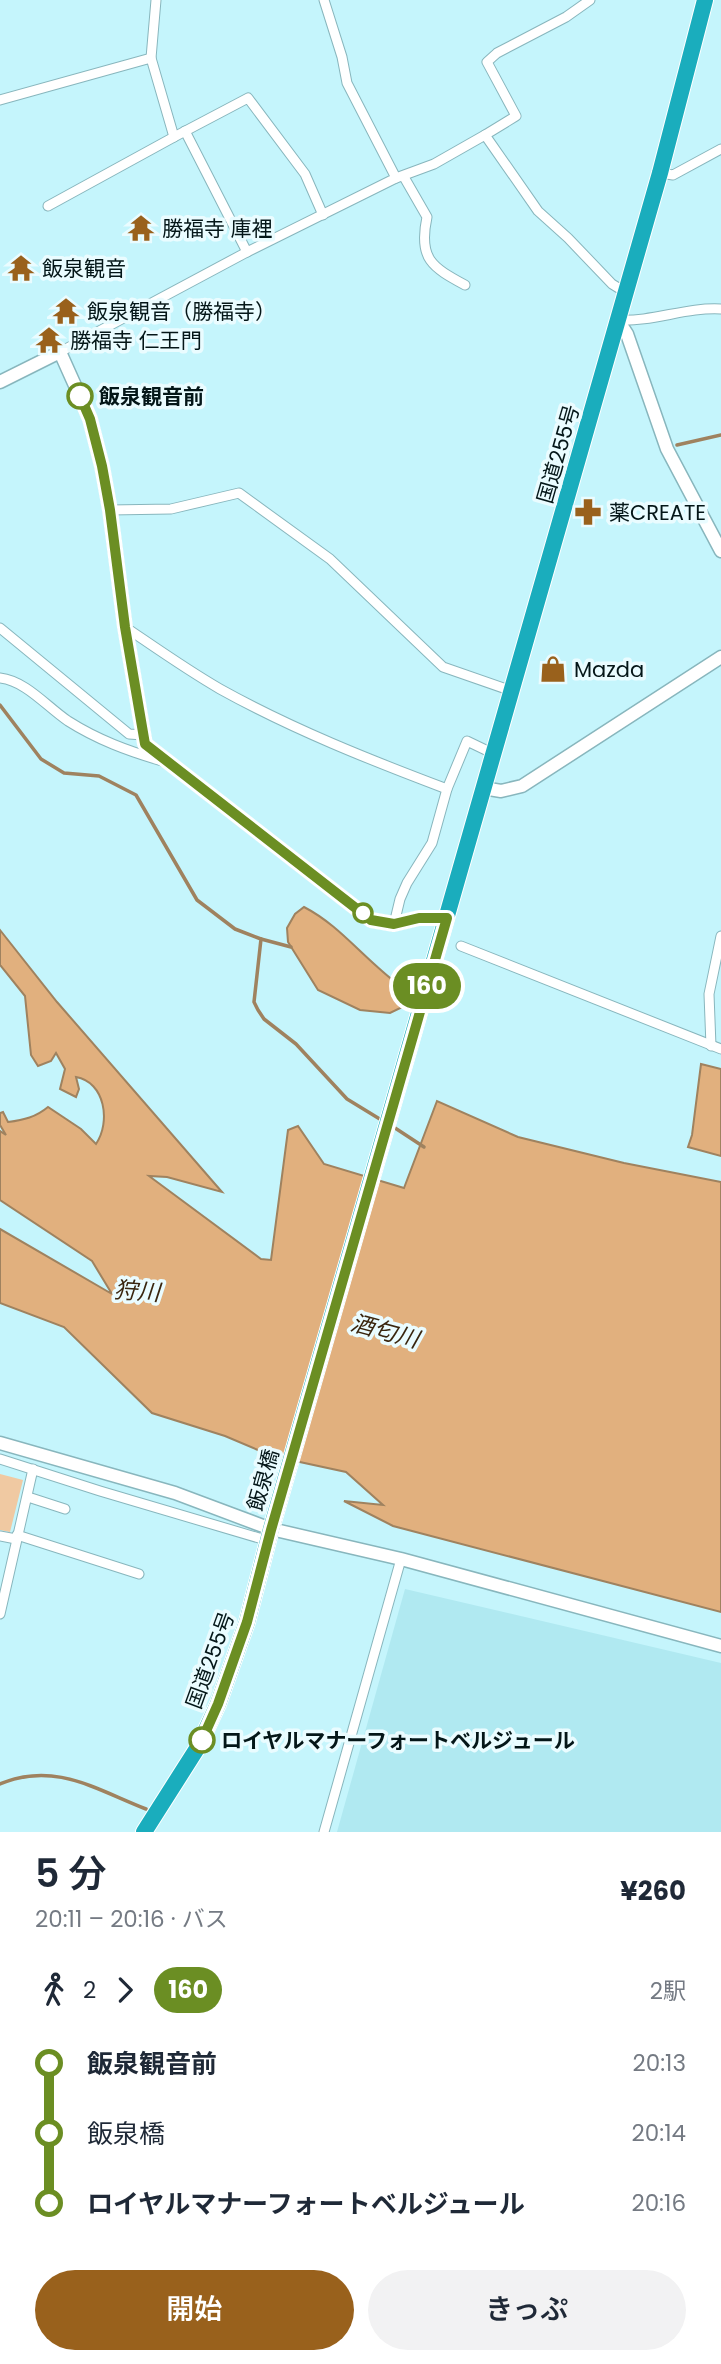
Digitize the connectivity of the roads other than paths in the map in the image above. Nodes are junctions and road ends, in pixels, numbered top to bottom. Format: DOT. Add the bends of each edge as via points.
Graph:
graph roads {
  1 [pos="156,0"];
  2 [pos="324,0"];
  3 [pos="590,0"];
  4 [pos="705,0"];
  5 [pos="151,58"];
  6 [pos="0,100"];
  7 [pos="185,131"];
  8 [pos="485,135"];
  9 [pos="174,136"];
  10 [pos="721,149"];
  11 [pos="660,173"];
  12 [pos="400,178"];
  13 [pos="48,206"];
  14 [pos="323,215"];
  15 [pos="247,252"];
  16 [pos="465,285"];
  17 [pos="625,292"];
  18 [pos="721,309"];
  19 [pos="618,320"];
  20 [pos="60,352"];
  21 [pos="0,382"];
  22 [pos="110,510"];
  23 [pos="721,551"];
  24 [pos="125,627"];
  25 [pos="0,628"];
  26 [pos="721,657"];
  27 [pos="0,678"];
  28 [pos="512,691"];
  29 [pos="143,735"];
  30 [pos="494,754"];
  31 [pos="167,762"];
  32 [pos="484,788"];
  33 [pos="447,789"];
  34 [pos="447,918"];
  35 [pos="394,924"];
  36 [pos="721,936"];
  37 [pos="461,946"];
  38 [pos="710,1046"];
  39 [pos="721,1049"];
  40 [pos="0,1443"];
  41 [pos="0,1459"];
  42 [pos="33,1469"];
  43 [pos="27,1497"];
  44 [pos="65,1509"];
  45 [pos="270,1535"];
  46 [pos="0,1536"];
  47 [pos="17,1537"];
  48 [pos="401,1559"];
  49 [pos="139,1574"];
  50 [pos="0,1613"];
  51 [pos="721,1646"];
  52 [pos="144,1832"];
  53 [pos="324,1832"];
  1 -- 5 [label="street"];
  2 -- 12 [label="street" via="347,83"];
  3 -- 8 [label="street" via="487,62 516,116"];
  4 -- 11 [label="highway, 国道255号"];
  5 -- 6 [label="street"];
  5 -- 9 [label="street"];
  7 -- 9 [label="street"];
  7 -- 14 [label="street" via="248,98 304,174"];
  7 -- 15 [label="street"];
  8 -- 12 [label="street"];
  8 -- 17 [label="street" via="538,211"];
  9 -- 13 [label="street"];
  10 -- 11 [label="street" via="673,175"];
  11 -- 17 [label="highway, 国道255号"];
  12 -- 14 [label="street"];
  12 -- 16 [label="street" via="427,217 425,249 435,269"];
  14 -- 15 [label="street"];
  15 -- 20 [label="street"];
  17 -- 19 [label="highway, 国道255号"];
  18 -- 19 [label="street"];
  19 -- 23 [label="street" via="667,449"];
  19 -- 28 [label="highway, 国道255号"];
  20 -- 21 [label="street"];
  20 -- 22 [label="street" via="90,419"];
  22 -- 24 [label="street"];
  22 -- 28 [label="street" via="171,509 239,493 330,559 443,667"];
  24 -- 29 [label="street"];
  24 -- 33 [label="street" via="248,704"];
  25 -- 29 [label="street" via="129,734"];
  26 -- 32 [label="street" via="523,786 501,791"];
  27 -- 31 [label="street" via="13,680 69,721 121,750"];
  28 -- 30 [label="highway, 国道255号"];
  29 -- 31 [label="street" via="145,744"];
  30 -- 32 [label="highway, 国道255号"];
  30 -- 33 [label="street" via="467,741"];
  31 -- 35 [label="street" via="371,920"];
  32 -- 34 [label="highway, 国道255号"];
  33 -- 35 [label="street" via="432,843 407,883"];
  34 -- 35 [label="street"];
  34 -- 45 [label="highway, 飯泉橋"];
  36 -- 38 [label="street" via="709,994"];
  37 -- 38 [label="street"];
  38 -- 39 [label="street"];
  40 -- 45 [label="street" via="175,1493"];
  41 -- 42 [label="street"];
  42 -- 43 [label="street"];
  42 -- 45 [label="street"];
  43 -- 44 [label="street"];
  43 -- 47 [label="street"];
  45 -- 48 [label="street"];
  45 -- 52 [label="highway, 国道255号" via="247,1622 218,1704 198,1747"];
  46 -- 47 [label="street"];
  47 -- 49 [label="street"];
  47 -- 50 [label="street"];
  48 -- 51 [label="street"];
  48 -- 53 [label="street"];
}
